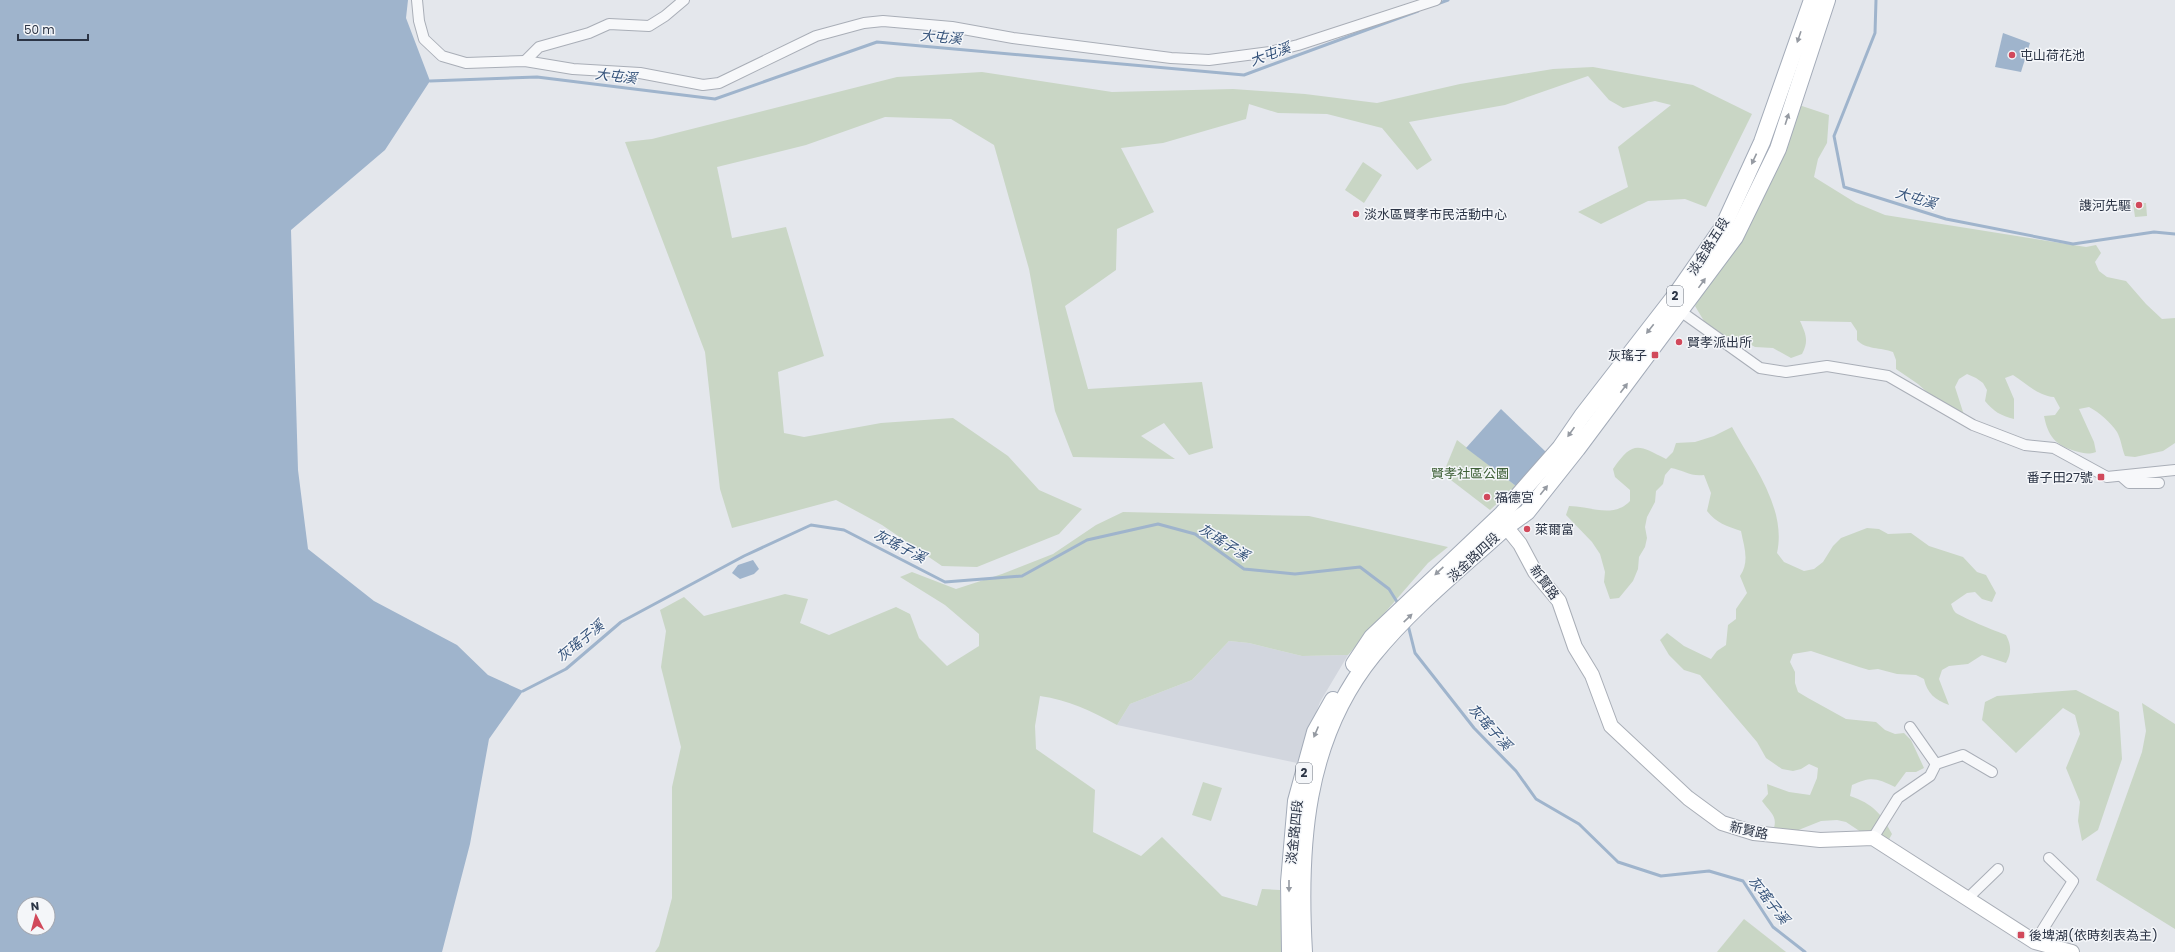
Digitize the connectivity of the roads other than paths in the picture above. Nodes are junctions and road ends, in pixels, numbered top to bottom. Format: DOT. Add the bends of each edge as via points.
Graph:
graph roads {
  1 [pos="416,0"];
  2 [pos="684,0"];
  3 [pos="1436,0"];
  4 [pos="1812,0"];
  5 [pos="1827,0"];
  6 [pos="525,61"];
  7 [pos="1675,308"];
  8 [pos="2175,470"];
  9 [pos="2121,476"];
  10 [pos="2159,483"];
  11 [pos="1502,522"];
  12 [pos="1466,547"];
  13 [pos="1417,600"];
  14 [pos="1392,624"];
  15 [pos="1910,727"];
  16 [pos="1936,764"];
  17 [pos="1992,772"];
  18 [pos="1873,838"];
  19 [pos="2049,858"];
  20 [pos="1998,869"];
  21 [pos="1968,898"];
  22 [pos="2035,942"];
  23 [pos="1290,952"];
  24 [pos="1304,952"];
  25 [pos="2072,952"];
  1 -- 6 [label="street" via="424,39 442,56 466,63"];
  2 -- 6 [label="street" via="649,26 609,24 589,33 539,47"];
  3 -- 6 [label="street" via="1298,45 1270,52 1209,60 1171,58 1013,38 952,27 883,21 864,23 816,36 718,83 703,85 640,74 573,69"];
  4 -- 7 [label="main road, 淡金路五段 / 2, one-way" via="1762,142 1722,227"];
  7 -- 5 [label="main road, 淡金路五段 / 2, one-way" via="1735,237 1778,149"];
  7 -- 9 [label="street" via="1760,368 1786,372 1827,366 1888,376 1973,425 2025,445 2054,448 2107,477"];
  7 -- 11 [label="main road, 淡金路五段 / 2" via="1582,416"];
  8 -- 9 [label="street"];
  9 -- 10 [label="street" via="2129,483"];
  11 -- 12 [label="main road, 淡金路五段 / 2"];
  11 -- 13 [label="main road, 淡金路四段 / 2"];
  11 -- 18 [label="street, 新賢路" via="1520,544 1536,572 1560,601 1575,647 1592,675 1611,726 1688,798 1722,823 1754,833 1820,840"];
  12 -- 13 [label="main road, 淡金路四段 / 2, one-way"];
  13 -- 14 [label="main road, 2"];
  14 -- 23 [label="main road, 淡金路四段 / 2, one-way" via="1372,637 1345,678 1315,732 1296,801 1289,882"];
  14 -- 24 [label="main road, 淡金路四段 / 2" via="1348,690 1326,737 1312,780 1304,828"];
  15 -- 16 [label="street"];
  16 -- 17 [label="street" via="1963,755"];
  16 -- 18 [label="street" via="1930,776 1898,798"];
  18 -- 21 [label="street"];
  19 -- 22 [label="street" via="2072,881"];
  20 -- 21 [label="street"];
  21 -- 22 [label="street"];
  22 -- 25 [label="street"];
}
